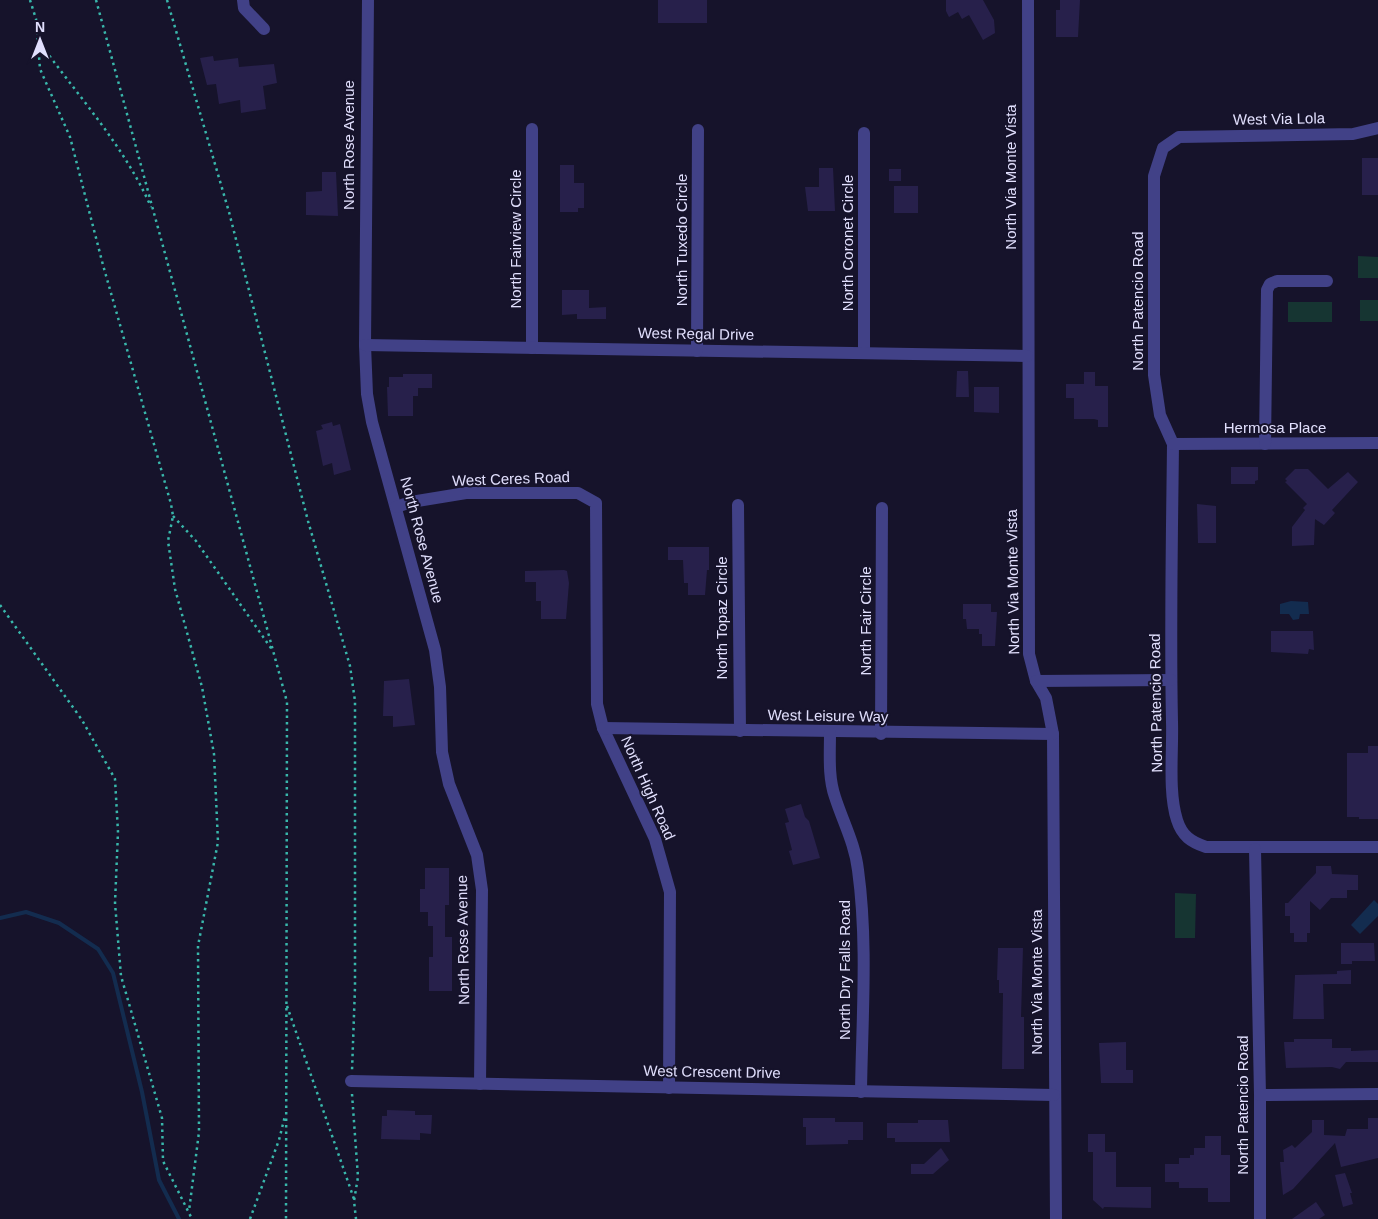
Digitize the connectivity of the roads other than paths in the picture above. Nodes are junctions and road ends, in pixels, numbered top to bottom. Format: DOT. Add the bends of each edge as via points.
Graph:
graph roads {
  1 [pos="243,0"];
  2 [pos="368,0"];
  3 [pos="1028,0"];
  4 [pos="264,29"];
  5 [pos="1378,128"];
  6 [pos="532,129"];
  7 [pos="698,130"];
  8 [pos="864,133"];
  9 [pos="1179,137"];
  10 [pos="1327,281"];
  11 [pos="365,345"];
  12 [pos="532,348"];
  13 [pos="698,351"];
  14 [pos="864,354"];
  15 [pos="1027,356"];
  16 [pos="1378,443"];
  17 [pos="1173,444"];
  18 [pos="1265,444"];
  19 [pos="596,503"];
  20 [pos="738,506"];
  21 [pos="396,507"];
  22 [pos="882,508"];
  23 [pos="1171,680"];
  24 [pos="1036,681"];
  25 [pos="603,728"];
  26 [pos="740,731"];
  27 [pos="830,733"];
  28 [pos="881,734"];
  29 [pos="1053,734"];
  30 [pos="1378,847"];
  31 [pos="1255,849"];
  32 [pos="352,1081"];
  33 [pos="480,1084"];
  34 [pos="670,1088"];
  35 [pos="861,1092"];
  36 [pos="1378,1094"];
  37 [pos="1054,1095"];
  38 [pos="1260,1095"];
  39 [pos="1056,1219"];
  40 [pos="1260,1219"];
  1 -- 4 [label="street" via="244,8"];
  2 -- 11 [label="street, North Rose Avenue"];
  3 -- 15 [label="street, North Via Monte Vista"];
  5 -- 9 [label="street, West Via Lola" via="1353,134"];
  6 -- 12 [label="street, North Fairview Circle"];
  7 -- 13 [label="street, North Tuxedo Circle"];
  8 -- 14 [label="street, North Coronet Circle"];
  9 -- 17 [label="street, North Patencio Road" via="1163,148 1154,176 1154,375 1160,415"];
  10 -- 18 [label="street" via="1277,281 1267,290"];
  11 -- 12 [label="street, West Regal Drive"];
  11 -- 21 [label="street, North Rose Avenue" via="372,422"];
  12 -- 13 [label="street, West Regal Drive"];
  13 -- 14 [label="street, West Regal Drive"];
  14 -- 15 [label="street, West Regal Drive"];
  15 -- 24 [label="street, North Via Monte Vista" via="1029,654"];
  16 -- 18 [label="street, Hermosa Place"];
  17 -- 18 [label="street, Hermosa Place"];
  17 -- 23 [label="street, North Patencio Road"];
  19 -- 21 [label="street, West Ceres Road" via="578,493 466,493"];
  19 -- 25 [label="street, North High Road" via="596,704"];
  20 -- 26 [label="street, North Topaz Circle"];
  21 -- 33 [label="street, North Rose Avenue" via="435,650 442,752 449,784 477,855 482,890"];
  22 -- 28 [label="street, North Fair Circle"];
  23 -- 24 [label="street"];
  23 -- 31 [label="street, North Patencio Road" via="1173,798 1182,833 1192,842 1206,847"];
  24 -- 29 [label="street, North Via Monte Vista" via="1046,698"];
  25 -- 26 [label="street, West Leisure Way"];
  25 -- 34 [label="street, North High Road" via="654,839 670,892"];
  26 -- 27 [label="street, West Leisure Way"];
  27 -- 28 [label="street, West Leisure Way"];
  27 -- 35 [label="street, North Dry Falls Road" via="834,796 858,868 863,918"];
  28 -- 29 [label="street, West Leisure Way"];
  29 -- 37 [label="street, North Via Monte Vista"];
  30 -- 31 [label="street"];
  31 -- 38 [label="street, North Patencio Road"];
  32 -- 33 [label="street, West Crescent Drive"];
  33 -- 34 [label="street, West Crescent Drive"];
  34 -- 35 [label="street, West Crescent Drive"];
  35 -- 37 [label="street, West Crescent Drive"];
  36 -- 38 [label="street"];
  37 -- 39 [label="street, North Via Monte Vista"];
  38 -- 40 [label="street, North Patencio Road"];
}
